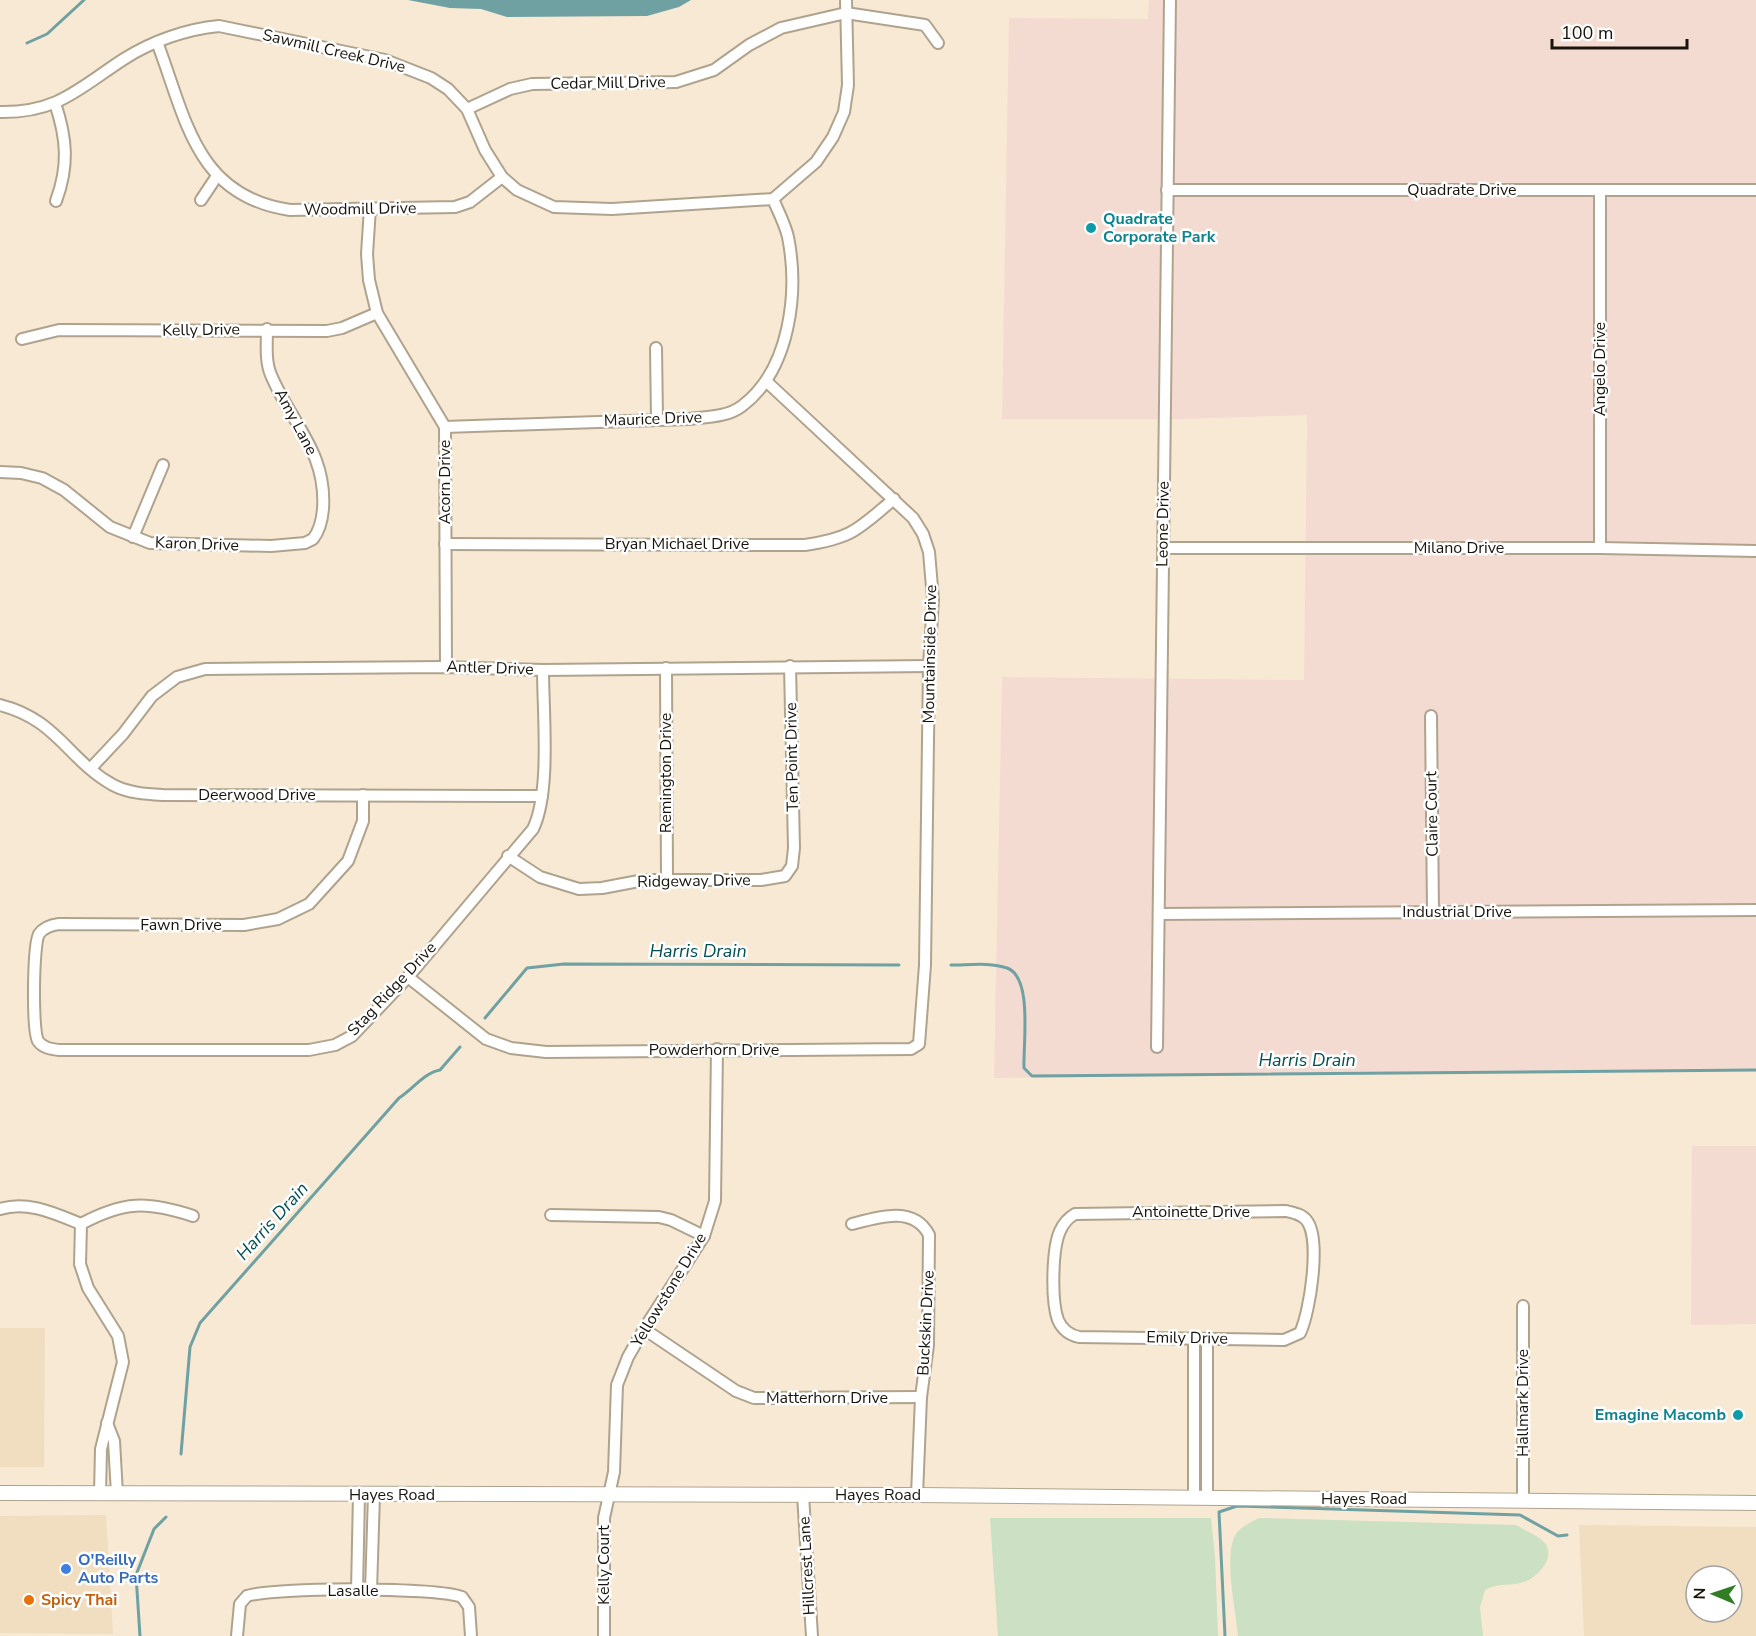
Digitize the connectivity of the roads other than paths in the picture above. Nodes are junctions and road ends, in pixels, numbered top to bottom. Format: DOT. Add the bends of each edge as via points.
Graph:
graph roads {
  1 [pos="846,0"];
  2 [pos="1170,0"];
  3 [pos="846,14"];
  4 [pos="157,42"];
  5 [pos="938,43"];
  6 [pos="55,103"];
  7 [pos="467,109"];
  8 [pos="0,112"];
  9 [pos="217,177"];
  10 [pos="502,177"];
  11 [pos="1167,190"];
  12 [pos="1600,190"];
  13 [pos="1756,190"];
  14 [pos="773,199"];
  15 [pos="201,200"];
  16 [pos="56,201"];
  17 [pos="370,208"];
  18 [pos="377,313"];
  19 [pos="267,329"];
  20 [pos="22,339"];
  21 [pos="657,348"];
  22 [pos="767,382"];
  23 [pos="657,420"];
  24 [pos="445,427"];
  25 [pos="163,465"];
  26 [pos="0,472"];
  27 [pos="894,499"];
  28 [pos="133,537"];
  29 [pos="305,543"];
  30 [pos="445,544"];
  31 [pos="1163,548"];
  32 [pos="1600,548"];
  33 [pos="1756,551"];
  34 [pos="790,666"];
  35 [pos="929,666"];
  36 [pos="446,667"];
  37 [pos="666,668"];
  38 [pos="543,670"];
  39 [pos="0,705"];
  40 [pos="1431,716"];
  41 [pos="91,768"];
  42 [pos="363,795"];
  43 [pos="542,796"];
  44 [pos="794,848"];
  45 [pos="508,856"];
  46 [pos="666,879"];
  47 [pos="1756,910"];
  48 [pos="1433,912"];
  49 [pos="1159,914"];
  50 [pos="926,922"];
  51 [pos="408,977"];
  52 [pos="43,1046"];
  53 [pos="1156,1047"];
  54 [pos="717,1048"];
  55 [pos="0,1209"];
  56 [pos="551,1215"];
  57 [pos="193,1216"];
  58 [pos="81,1224"];
  59 [pos="852,1224"];
  60 [pos="704,1236"];
  61 [pos="1523,1306"];
  62 [pos="645,1329"];
  63 [pos="1089,1336"];
  64 [pos="1194,1338"];
  65 [pos="1207,1339"];
  66 [pos="1284,1340"];
  67 [pos="921,1397"];
  68 [pos="1194,1410"];
  69 [pos="1206,1410"];
  70 [pos="107,1422"];
  71 [pos="0,1492"];
  72 [pos="100,1494"];
  73 [pos="117,1494"];
  74 [pos="609,1494"];
  75 [pos="358,1495"];
  76 [pos="374,1495"];
  77 [pos="803,1495"];
  78 [pos="918,1495"];
  79 [pos="1200,1498"];
  80 [pos="1523,1499"];
  81 [pos="1756,1503"];
  82 [pos="357,1591"];
  83 [pos="372,1591"];
  84 [pos="237,1636"];
  85 [pos="471,1636"];
  86 [pos="604,1636"];
  87 [pos="812,1636"];
  1 -- 3 [label="street"];
  2 -- 11 [label="street, Leone Drive"];
  3 -- 5 [label="street" via="925,25"];
  3 -- 7 [label="street, Cedar Mill Drive" via="781,28 714,70 675,82 532,84 510,89"];
  3 -- 14 [label="street" via="848,85 844,112 816,162"];
  4 -- 6 [label="street, Sawmill Creek Drive" via="125,58 81,91"];
  4 -- 7 [label="street, Sawmill Creek Drive" via="197,28 219,26 366,56 431,78"];
  4 -- 9 [label="street, Woodmill Drive" via="196,145"];
  6 -- 8 [label="street, Sawmill Creek Drive" via="31,110"];
  6 -- 16 [label="street" via="67,146 63,182"];
  7 -- 10 [label="street, Sawmill Creek Drive"];
  9 -- 15 [label="street"];
  9 -- 17 [label="street, Woodmill Drive" via="231,189 268,207"];
  10 -- 14 [label="street, Sawmill Creek Drive" via="542,203 573,209"];
  10 -- 17 [label="street, Woodmill Drive" via="470,202 455,207"];
  11 -- 12 [label="street, Quadrate Drive"];
  11 -- 31 [label="street, Leone Drive"];
  12 -- 13 [label="street, Quadrate Drive"];
  12 -- 32 [label="street, Angelo Drive"];
  14 -- 22 [label="street, Maurice Drive" via="788,236 790,318 780,355"];
  17 -- 18 [label="street, Acorn Drive" via="367,254"];
  18 -- 19 [label="street, Kelly Drive" via="327,331"];
  18 -- 24 [label="street, Acorn Drive"];
  19 -- 20 [label="street, Kelly Drive" via="59,330"];
  19 -- 29 [label="street, Amy Lane" via="270,374 315,454 320,472 322,519 318,532"];
  21 -- 23 [label="street"];
  22 -- 23 [label="street, Maurice Drive" via="741,407 717,416"];
  22 -- 27 [label="street, Mountainside Drive"];
  23 -- 24 [label="street, Maurice Drive"];
  24 -- 30 [label="street, Acorn Drive"];
  25 -- 28 [label="street"];
  26 -- 28 [label="street, Karon Drive" via="42,478 64,489 110,527"];
  27 -- 30 [label="street, Bryan Michael Drive" via="855,532 834,541 805,545"];
  27 -- 35 [label="street, Mountainside Drive" via="913,518 929,552 933,599"];
  28 -- 29 [label="street, Karon Drive" via="150,543"];
  30 -- 36 [label="street, Acorn Drive"];
  31 -- 32 [label="street, Milano Drive"];
  31 -- 49 [label="street, Leone Drive"];
  32 -- 33 [label="street, Milano Drive"];
  34 -- 35 [label="street, Antler Drive"];
  34 -- 37 [label="street, Antler Drive"];
  34 -- 44 [label="street, Ten Point Drive"];
  35 -- 50 [label="street, Mountainside Drive"];
  36 -- 38 [label="street, Antler Drive"];
  36 -- 41 [label="street, Antler Drive" via="205,669 177,677 152,696"];
  37 -- 38 [label="street, Antler Drive"];
  37 -- 46 [label="street, Remington Drive"];
  38 -- 43 [label="street, Stag Ridge Drive"];
  39 -- 41 [label="street, Deerwood Drive" via="22,711 44,724"];
  40 -- 48 [label="street, Claire Court"];
  41 -- 42 [label="street, Deerwood Drive" via="112,784 148,795"];
  42 -- 43 [label="street, Deerwood Drive"];
  42 -- 52 [label="street, Fawn Drive" via="363,821 348,861 309,904 278,919 244,925 59,924 40,932 36,943 35,1030"];
  43 -- 45 [label="street, Stag Ridge Drive" via="533,829"];
  44 -- 46 [label="street, Ridgeway Drive" via="792,866 777,879"];
  45 -- 46 [label="street, Ridgeway Drive" via="540,877 579,889"];
  45 -- 51 [label="street, Stag Ridge Drive"];
  47 -- 48 [label="street, Industrial Drive"];
  48 -- 49 [label="street, Industrial Drive"];
  49 -- 53 [label="street, Leone Drive"];
  50 -- 54 [label="street, Powderhorn Drive" via="919,1044 911,1049"];
  51 -- 52 [label="street, Stag Ridge Drive" via="352,1036 309,1050 58,1050"];
  51 -- 54 [label="street, Powderhorn Drive" via="486,1040 511,1048 546,1052"];
  54 -- 60 [label="street, Yellowstone Drive" via="715,1202"];
  55 -- 58 [label="street" via="13,1205 46,1210"];
  56 -- 60 [label="street" via="659,1217"];
  57 -- 58 [label="street" via="162,1206 132,1204"];
  58 -- 70 [label="street" via="80,1264 88,1288 118,1336 123,1362"];
  59 -- 67 [label="street, Buckskin Drive" via="898,1216 917,1220 928,1235 928,1345"];
  60 -- 62 [label="street, Yellowstone Drive"];
  61 -- 80 [label="street, Hallmark Drive"];
  62 -- 67 [label="street, Matterhorn Drive" via="736,1391 754,1398"];
  62 -- 74 [label="street, Yellowstone Drive" via="617,1385 614,1472"];
  63 -- 64 [label="street, Emily Drive"];
  63 -- 66 [label="street, Antoinette Drive" via="1071,1335 1058,1319 1054,1269 1057,1240 1067,1219 1095,1212 1286,1212 1302,1216 1314,1241 1305,1322 1300,1333"];
  64 -- 65 [label="street, Emily Drive"];
  64 -- 68 [label="street"];
  65 -- 66 [label="street, Emily Drive"];
  65 -- 69 [label="street"];
  67 -- 78 [label="street, Buckskin Drive"];
  68 -- 69 [label="street"];
  68 -- 79 [label="street"];
  69 -- 79 [label="street"];
  70 -- 72 [label="street" via="101,1449"];
  70 -- 73 [label="street" via="114,1441"];
  71 -- 72 [label="street, Hayes Road"];
  72 -- 73 [label="street, Hayes Road"];
  73 -- 75 [label="street, Hayes Road"];
  74 -- 76 [label="street, Hayes Road"];
  74 -- 77 [label="street, Hayes Road"];
  74 -- 86 [label="street, Kelly Court" via="604,1518"];
  75 -- 76 [label="street, Hayes Road"];
  75 -- 82 [label="street"];
  76 -- 83 [label="street"];
  77 -- 78 [label="street, Hayes Road"];
  77 -- 87 [label="street, Hillcrest Lane"];
  78 -- 79 [label="street, Hayes Road"];
  79 -- 80 [label="street, Hayes Road"];
  80 -- 81 [label="street, Hayes Road"];
  82 -- 83 [label="street, Lasalle"];
  82 -- 84 [label="street, Lasalle" via="264,1592 244,1597"];
  83 -- 85 [label="street, Lasalle" via="462,1597 469,1607"];
}
